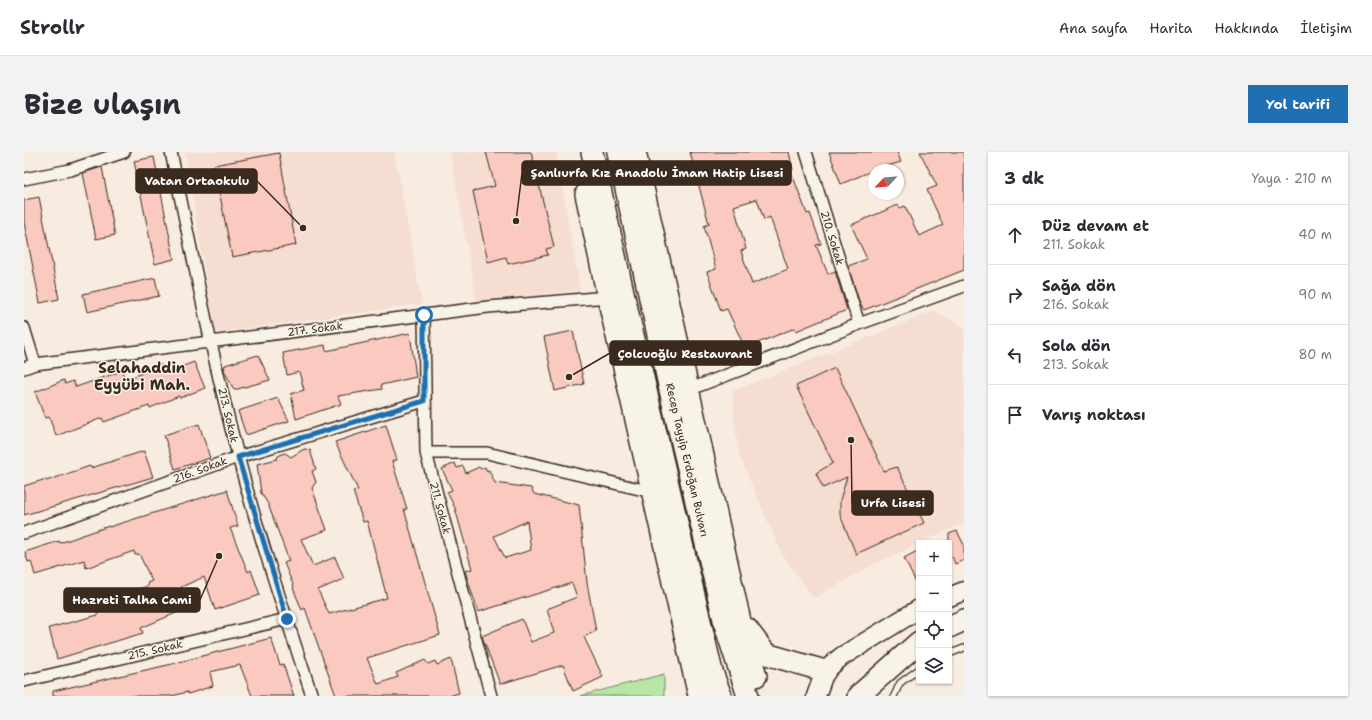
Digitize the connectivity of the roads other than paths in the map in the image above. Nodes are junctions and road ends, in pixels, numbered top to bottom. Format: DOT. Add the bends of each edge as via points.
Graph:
graph roads {
  1 [pos="124,152"];
  2 [pos="171,152"];
  3 [pos="579,152"];
  4 [pos="592,152"];
  5 [pos="618,152"];
  6 [pos="635,152"];
  7 [pos="806,152"];
  8 [pos="24,179"];
  9 [pos="964,287"];
  10 [pos="608,298"];
  11 [pos="424,315"];
  12 [pos="859,324"];
  13 [pos="24,328"];
  14 [pos="211,343"];
  15 [pos="35,364"];
  16 [pos="24,368"];
  17 [pos="688,390"];
  18 [pos="424,401"];
  19 [pos="426,453"];
  20 [pos="238,457"];
  21 [pos="652,492"];
  22 [pos="24,533"];
  23 [pos="964,591"];
  24 [pos="952,596"];
  25 [pos="916,611"];
  26 [pos="287,619"];
  27 [pos="964,620"];
  28 [pos="740,621"];
  29 [pos="952,626"];
  30 [pos="916,645"];
  31 [pos="964,648"];
  32 [pos="952,653"];
  33 [pos="825,671"];
  34 [pos="916,671"];
  35 [pos="24,681"];
  36 [pos="695,690"];
  37 [pos="312,696"];
  38 [pos="491,696"];
  39 [pos="721,696"];
  40 [pos="748,696"];
  41 [pos="761,696"];
  42 [pos="816,696"];
  43 [pos="858,696"];
  44 [pos="894,696"];
  1 -- 8 [label="street" via="70,170"];
  2 -- 14 [label="street, 213. Sokak"];
  3 -- 10 [label="highway"];
  4 -- 39 [label="highway" via="626,309 712,672"];
  5 -- 40 [label="highway, Recep Tayyip Erdoğan Bulvarı" via="676,417 726,628"];
  6 -- 17 [label="highway"];
  7 -- 12 [label="street, 210. Sokak"];
  9 -- 12 [label="street"];
  10 -- 11 [label="street, 217. Sokak" via="488,307"];
  10 -- 21 [label="highway"];
  11 -- 14 [label="street, 217. Sokak"];
  11 -- 18 [label="street, 211. Sokak"];
  12 -- 17 [label="street"];
  13 -- 15 [label="street"];
  14 -- 15 [label="street, 217. Sokak"];
  14 -- 20 [label="street, 213. Sokak"];
  15 -- 16 [label="street, 217. Sokak"];
  17 -- 28 [label="highway"];
  18 -- 19 [label="street, 211. Sokak"];
  18 -- 20 [label="street, 216. Sokak"];
  19 -- 21 [label="street" via="487,453"];
  19 -- 38 [label="street, 211. Sokak"];
  20 -- 22 [label="street, 216. Sokak"];
  20 -- 26 [label="street, 213. Sokak"];
  21 -- 36 [label="highway"];
  23 -- 24 [label="main road"];
  25 -- 33 [label="main road" via="841,656"];
  26 -- 35 [label="street, 215. Sokak"];
  26 -- 37 [label="street, 213. Sokak"];
  27 -- 29 [label="highway"];
  28 -- 33 [label="highway" via="766,654"];
  28 -- 41 [label="highway"];
  30 -- 43 [label="highway"];
  31 -- 32 [label="lane"];
  33 -- 42 [label="main road"];
  34 -- 44 [label="lane" via="900,683"];
}
